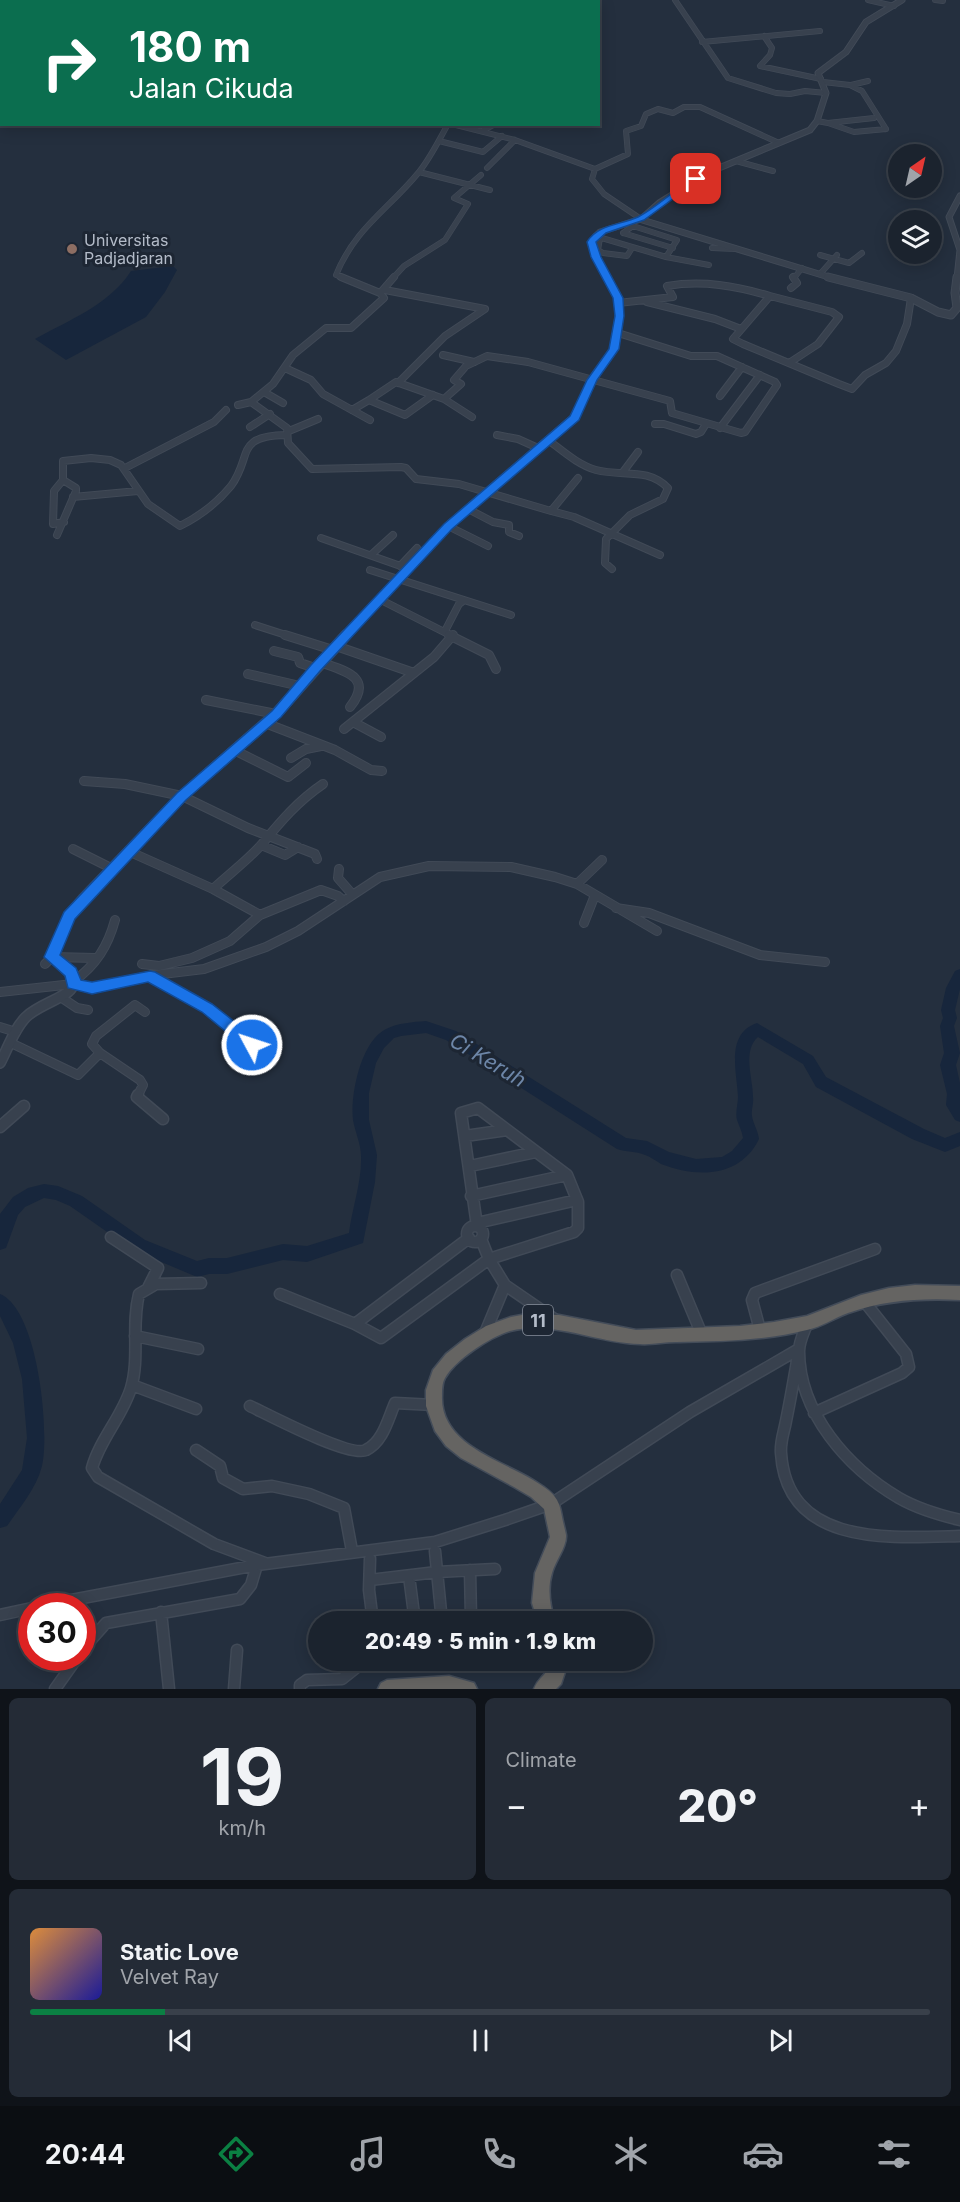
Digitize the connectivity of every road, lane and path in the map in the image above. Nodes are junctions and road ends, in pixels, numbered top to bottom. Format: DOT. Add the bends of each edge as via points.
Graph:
graph roads {
  1 [pos="675,0"];
  2 [pos="868,0"];
  3 [pos="902,0"];
  4 [pos="935,0"];
  5 [pos="943,1"];
  6 [pos="894,6"];
  7 [pos="820,31"];
  8 [pos="764,36"];
  9 [pos="702,42"];
  10 [pos="822,81"];
  11 [pos="868,81"];
  12 [pos="851,85"];
  13 [pos="825,93"];
  14 [pos="874,118"];
  15 [pos="817,121"];
  16 [pos="828,123"];
  17 [pos="449,126"];
  18 [pos="459,126"];
  19 [pos="491,126"];
  20 [pos="482,131"];
  21 [pos="502,136"];
  22 [pos="515,140"];
  23 [pos="439,141"];
  24 [pos="779,143"];
  25 [pos="736,161"];
  26 [pos="487,168"];
  27 [pos="595,169"];
  28 [pos="773,171"];
  29 [pos="419,172"];
  30 [pos="481,175"];
  31 [pos="470,185"];
  32 [pos="490,190"];
  33 [pos="960,196"];
  34 [pos="640,219"];
  35 [pos="597,237"];
  36 [pos="632,248"];
  37 [pos="673,248"];
  38 [pos="712,248"];
  39 [pos="735,249"];
  40 [pos="862,253"];
  41 [pos="820,255"];
  42 [pos="666,257"];
  43 [pos="835,258"];
  44 [pos="709,265"];
  45 [pos="802,268"];
  46 [pos="820,274"];
  47 [pos="791,288"];
  48 [pos="383,291"];
  49 [pos="770,296"];
  50 [pos="673,297"];
  51 [pos="911,298"];
  52 [pos="640,301"];
  53 [pos="618,303"];
  54 [pos="680,309"];
  55 [pos="741,329"];
  56 [pos="618,333"];
  57 [pos="443,355"];
  58 [pos="474,362"];
  59 [pos="789,363"];
  60 [pos="742,367"];
  61 [pos="285,368"];
  62 [pos="760,375"];
  63 [pos="592,380"];
  64 [pos="398,383"];
  65 [pos="264,392"];
  66 [pos="433,395"];
  67 [pos="720,396"];
  68 [pos="444,399"];
  69 [pos="369,400"];
  70 [pos="251,402"];
  71 [pos="283,403"];
  72 [pos="237,405"];
  73 [pos="226,410"];
  74 [pos="352,410"];
  75 [pos="270,414"];
  76 [pos="472,417"];
  77 [pos="318,419"];
  78 [pos="370,420"];
  79 [pos="655,424"];
  80 [pos="706,424"];
  81 [pos="250,428"];
  82 [pos="720,428"];
  83 [pos="287,433"];
  84 [pos="497,435"];
  85 [pos="549,440"];
  86 [pos="538,448"];
  87 [pos="638,452"];
  88 [pos="354,460"];
  89 [pos="125,468"];
  90 [pos="362,468"];
  91 [pos="623,472"];
  92 [pos="578,478"];
  93 [pos="63,480"];
  94 [pos="138,491"];
  95 [pos="488,491"];
  96 [pos="73,497"];
  97 [pos="468,509"];
  98 [pos="551,511"];
  99 [pos="64,522"];
  100 [pos="448,526"];
  101 [pos="612,533"];
  102 [pos="57,535"];
  103 [pos="393,535"];
  104 [pos="519,536"];
  105 [pos="321,538"];
  106 [pos="488,546"];
  107 [pos="417,548"];
  108 [pos="371,555"];
  109 [pos="660,555"];
  110 [pos="400,566"];
  111 [pos="409,569"];
  112 [pos="612,569"];
  113 [pos="370,570"];
  114 [pos="399,580"];
  115 [pos="381,600"];
  116 [pos="463,601"];
  117 [pos="511,615"];
  118 [pos="255,625"];
  119 [pos="449,633"];
  120 [pos="334,648"];
  121 [pos="274,651"];
  122 [pos="318,665"];
  123 [pos="496,669"];
  124 [pos="248,674"];
  125 [pos="414,674"];
  126 [pos="300,686"];
  127 [pos="206,700"];
  128 [pos="350,707"];
  129 [pos="276,714"];
  130 [pos="353,722"];
  131 [pos="265,723"];
  132 [pos="344,729"];
  133 [pos="381,737"];
  134 [pos="323,745"];
  135 [pos="234,750"];
  136 [pos="291,758"];
  137 [pos="306,763"];
  138 [pos="382,771"];
  139 [pos="84,781"];
  140 [pos="323,784"];
  141 [pos="182,796"];
  142 [pos="268,835"];
  143 [pos="261,845"];
  144 [pos="298,847"];
  145 [pos="72,849"];
  146 [pos="128,851"];
  147 [pos="317,859"];
  148 [pos="602,860"];
  149 [pos="111,868"];
  150 [pos="339,869"];
  151 [pos="577,884"];
  152 [pos="213,889"];
  153 [pos="352,894"];
  154 [pos="596,895"];
  155 [pos="344,901"];
  156 [pos="614,908"];
  157 [pos="260,915"];
  158 [pos="115,920"];
  159 [pos="584,923"];
  160 [pos="657,931"];
  161 [pos="95,958"];
  162 [pos="48,960"];
  163 [pos="825,962"];
  164 [pos="142,964"];
  165 [pos="150,976"];
  166 [pos="73,983"];
  167 [pos="0,992"];
  168 [pos="62,998"];
  169 [pos="88,1010"];
  170 [pos="145,1012"];
  171 [pos="0,1027"];
  172 [pos="16,1032"];
  173 [pos="11,1042"];
  174 [pos="252,1045"];
  175 [pos="100,1053"];
  176 [pos="0,1063"];
  177 [pos="24,1107"];
  178 [pos="163,1119"];
  179 [pos="0,1127"];
  180 [pos="507,1130"];
  181 [pos="465,1136"];
  182 [pos="536,1152"];
  183 [pos="470,1166"];
  184 [pos="567,1175"];
  185 [pos="471,1196"];
  186 [pos="577,1200"];
  187 [pos="477,1225"];
  188 [pos="111,1237"];
  189 [pos="469,1238"];
  190 [pos="481,1239"];
  191 [pos="875,1249"];
  192 [pos="489,1259"];
  193 [pos="677,1275"];
  194 [pos="201,1282"];
  195 [pos="505,1285"];
  196 [pos="148,1288"];
  197 [pos="960,1293"];
  198 [pos="280,1294"];
  199 [pos="864,1301"];
  200 [pos="558,1321"];
  201 [pos="355,1324"];
  202 [pos="807,1324"];
  203 [pos="760,1330"];
  204 [pos="485,1333"];
  205 [pos="702,1335"];
  206 [pos="135,1336"];
  207 [pos="198,1348"];
  208 [pos="799,1349"];
  209 [pos="132,1386"];
  210 [pos="434,1405"];
  211 [pos="250,1406"];
  212 [pos="196,1409"];
  213 [pos="814,1413"];
  214 [pos="196,1450"];
  215 [pos="552,1504"];
  216 [pos="960,1520"];
  217 [pos="960,1536"];
  218 [pos="352,1551"];
  219 [pos="435,1551"];
  220 [pos="370,1559"];
  221 [pos="269,1564"];
  222 [pos="257,1565"];
  223 [pos="495,1569"];
  224 [pos="470,1570"];
  225 [pos="437,1572"];
  226 [pos="409,1576"];
  227 [pos="370,1580"];
  228 [pos="96,1595"];
  229 [pos="18,1611"];
  230 [pos="372,1611"];
  231 [pos="414,1611"];
  232 [pos="441,1611"];
  233 [pos="471,1611"];
  234 [pos="544,1611"];
  235 [pos="161,1612"];
  236 [pos="0,1615"];
  237 [pos="96,1632"];
  238 [pos="237,1650"];
  239 [pos="68,1671"];
  240 [pos="352,1671"];
  241 [pos="557,1671"];
  242 [pos="55,1689"];
  243 [pos="169,1689"];
  244 [pos="234,1689"];
  245 [pos="300,1689"];
  246 [pos="387,1689"];
  247 [pos="468,1689"];
  248 [pos="543,1689"];
  1 -- 9 [label="street"];
  2 -- 6 [label="street"];
  3 -- 6 [label="street"];
  4 -- 5 [label="street"];
  6 -- 10 [label="street" via="866,22 846,52 818,73"];
  7 -- 8 [label="street"];
  8 -- 9 [label="street"];
  8 -- 10 [label="street" via="772,48 760,66"];
  9 -- 13 [label="street" via="728,78 786,94"];
  10 -- 12 [label="street"];
  10 -- 13 [label="street"];
  11 -- 12 [label="street"];
  12 -- 14 [label="street" via="871,102"];
  13 -- 15 [label="street"];
  14 -- 16 [label="street"];
  14 -- 16 [label="street" via="886,130 854,132"];
  15 -- 16 [label="street"];
  15 -- 24 [label="street" via="808,131"];
  17 -- 23 [label="street"];
  18 -- 20 [label="street"];
  19 -- 20 [label="street"];
  20 -- 21 [label="street"];
  21 -- 22 [label="street"];
  21 -- 23 [label="street" via="483,152"];
  22 -- 26 [label="street"];
  22 -- 27 [label="street"];
  23 -- 29 [label="street"];
  24 -- 25 [label="street"];
  24 -- 27 [label="street" via="700,107 684,107 673,113 658,110 644,116 642,126 626,131 628,153"];
  25 -- 28 [label="street"];
  25 -- 34 [label="street" via="696,179"];
  27 -- 34 [label="street" via="595,186"];
  29 -- 31 [label="street"];
  29 -- 48 [label="street" via="363,226 339,265 336,275"];
  30 -- 31 [label="street"];
  31 -- 32 [label="street"];
  31 -- 48 [label="street" via="454,198 468,204 445,240 404,266"];
  33 -- 51 [label="street" via="949,217 960,250 955,286 957,308 954,314 947,315"];
  34 -- 35 [label="street" via="603,231"];
  34 -- 39 [label="street"];
  35 -- 36 [label="street"];
  35 -- 36 [label="street" via="598,250 603,253 627,256"];
  35 -- 53 [label="street" via="592,243 596,257"];
  36 -- 42 [label="street"];
  37 -- 37 [label="street" via="624,234 623,232 633,226 674,238 677,242"];
  37 -- 42 [label="street"];
  38 -- 39 [label="street"];
  39 -- 45 [label="street"];
  40 -- 43 [label="street" via="852,263"];
  41 -- 43 [label="street"];
  42 -- 44 [label="street"];
  43 -- 46 [label="street"];
  45 -- 46 [label="street"];
  45 -- 47 [label="street" via="793,277 797,283"];
  46 -- 51 [label="street"];
  48 -- 61 [label="street" via="381,302 355,325 346,330 326,328 296,353"];
  48 -- 64 [label="street" via="485,309 445,336"];
  49 -- 50 [label="street" via="702,283 667,286"];
  49 -- 55 [label="street"];
  49 -- 59 [label="street" via="839,317 818,344"];
  50 -- 52 [label="street"];
  50 -- 54 [label="street"];
  51 -- 59 [label="street" via="898,349 855,388"];
  52 -- 53 [label="street"];
  52 -- 54 [label="street"];
  53 -- 56 [label="street"];
  54 -- 55 [label="street"];
  55 -- 59 [label="street" via="734,340"];
  56 -- 60 [label="street" via="691,356 717,356"];
  56 -- 63 [label="street" via="614,349"];
  57 -- 58 [label="street"];
  58 -- 63 [label="street" via="488,353"];
  58 -- 68 [label="street" via="456,375 453,380 461,384"];
  60 -- 62 [label="street"];
  60 -- 67 [label="street"];
  61 -- 65 [label="street"];
  61 -- 74 [label="street" via="310,380 323,394"];
  62 -- 82 [label="street"];
  62 -- 82 [label="street" via="777,385 745,432"];
  63 -- 80 [label="street" via="670,400 669,411"];
  63 -- 85 [label="street" via="575,417"];
  64 -- 66 [label="street"];
  64 -- 69 [label="street" via="392,383"];
  65 -- 70 [label="street"];
  65 -- 71 [label="street"];
  66 -- 68 [label="street"];
  66 -- 69 [label="street" via="405,415"];
  68 -- 76 [label="street"];
  69 -- 74 [label="street"];
  70 -- 72 [label="street"];
  70 -- 75 [label="street"];
  73 -- 89 [label="street" via="214,422"];
  74 -- 78 [label="street"];
  75 -- 81 [label="street"];
  75 -- 83 [label="street"];
  77 -- 83 [label="street"];
  79 -- 80 [label="street" via="696,434"];
  80 -- 82 [label="street"];
  83 -- 90 [label="street" via="291,447 312,469"];
  83 -- 94 [label="street" via="267,435 252,442 224,496 182,526 148,504"];
  84 -- 86 [label="street"];
  85 -- 86 [label="street"];
  85 -- 91 [label="street" via="595,470"];
  86 -- 95 [label="street"];
  87 -- 91 [label="street"];
  88 -- 90 [label="street"];
  89 -- 93 [label="street" via="110,460 63,461"];
  89 -- 94 [label="street"];
  90 -- 95 [label="street" via="401,467 416,479"];
  91 -- 101 [label="street" via="641,472 658,478 668,493 634,513"];
  92 -- 98 [label="street"];
  93 -- 96 [label="street" via="76,488"];
  93 -- 99 [label="street" via="54,491 53,524"];
  94 -- 96 [label="street"];
  95 -- 97 [label="street"];
  95 -- 98 [label="street"];
  96 -- 99 [label="street"];
  97 -- 100 [label="street"];
  97 -- 104 [label="street" via="493,522 509,525 509,532"];
  98 -- 101 [label="street"];
  99 -- 102 [label="street"];
  100 -- 106 [label="street"];
  100 -- 111 [label="street"];
  101 -- 109 [label="street"];
  101 -- 112 [label="street" via="604,544 605,563"];
  103 -- 108 [label="street"];
  105 -- 108 [label="street"];
  107 -- 110 [label="street"];
  108 -- 110 [label="street"];
  110 -- 111 [label="street"];
  111 -- 114 [label="street"];
  113 -- 114 [label="street"];
  114 -- 115 [label="street"];
  114 -- 116 [label="street"];
  115 -- 119 [label="street"];
  115 -- 120 [label="street"];
  116 -- 117 [label="street"];
  116 -- 119 [label="street"];
  118 -- 120 [label="street"];
  119 -- 123 [label="street" via="489,655"];
  119 -- 125 [label="street" via="434,657"];
  120 -- 122 [label="street"];
  120 -- 125 [label="street"];
  121 -- 122 [label="street" via="298,657 300,663"];
  122 -- 126 [label="street"];
  122 -- 128 [label="street" via="347,671 358,681 359,698"];
  124 -- 126 [label="street"];
  125 -- 130 [label="street"];
  126 -- 129 [label="street"];
  127 -- 129 [label="street"];
  129 -- 131 [label="street"];
  130 -- 132 [label="street"];
  130 -- 133 [label="street"];
  131 -- 134 [label="street"];
  131 -- 135 [label="street"];
  134 -- 136 [label="street"];
  134 -- 138 [label="street" via="372,772"];
  135 -- 137 [label="street" via="288,777"];
  135 -- 141 [label="street"];
  139 -- 141 [label="street" via="125,784"];
  140 -- 142 [label="street" via="304,797"];
  141 -- 142 [label="street"];
  141 -- 146 [label="street"];
  142 -- 143 [label="street"];
  142 -- 144 [label="street"];
  143 -- 144 [label="street" via="285,855"];
  143 -- 152 [label="street"];
  144 -- 147 [label="street" via="315,854"];
  145 -- 149 [label="street"];
  146 -- 149 [label="street"];
  146 -- 152 [label="street"];
  148 -- 151 [label="street"];
  149 -- 162 [label="street" via="69,916"];
  150 -- 153 [label="street" via="338,878"];
  151 -- 153 [label="street" via="511,867 429,866 380,877"];
  151 -- 154 [label="street"];
  152 -- 157 [label="street"];
  153 -- 155 [label="street"];
  154 -- 156 [label="street"];
  154 -- 159 [label="street"];
  155 -- 157 [label="street" via="321,890"];
  155 -- 165 [label="street" via="266,947 204,969"];
  156 -- 160 [label="street"];
  156 -- 163 [label="street" via="630,907 761,956"];
  157 -- 164 [label="street" via="230,941 192,958 159,966"];
  158 -- 166 [label="street" via="104,952"];
  161 -- 162 [label="street"];
  162 -- 166 [label="street" via="70,972"];
  165 -- 166 [label="street" via="92,988"];
  165 -- 174 [label="street" via="207,1008"];
  166 -- 167 [label="street"];
  166 -- 168 [label="street"];
  168 -- 169 [label="street"];
  168 -- 172 [label="street" via="34,1011"];
  170 -- 175 [label="street" via="132,1006 96,1036 92,1044"];
  171 -- 172 [label="street"];
  172 -- 173 [label="street"];
  173 -- 175 [label="street" via="78,1075"];
  173 -- 176 [label="street"];
  175 -- 178 [label="street" via="140,1080 143,1084 137,1097"];
  177 -- 179 [label="street"];
  180 -- 181 [label="street"];
  180 -- 181 [label="street" via="478,1108 461,1113"];
  180 -- 182 [label="street"];
  181 -- 183 [label="street"];
  182 -- 183 [label="street"];
  182 -- 184 [label="street"];
  183 -- 185 [label="street"];
  184 -- 185 [label="street"];
  184 -- 186 [label="street"];
  185 -- 187 [label="street"];
  186 -- 187 [label="street"];
  186 -- 192 [label="street" via="578,1228 574,1232"];
  187 -- 189 [label="street" via="468,1231"];
  187 -- 190 [label="street" via="483,1232"];
  188 -- 196 [label="street" via="158,1268"];
  189 -- 190 [label="street"];
  189 -- 201 [label="street"];
  190 -- 192 [label="street"];
  191 -- 203 [label="street" via="755,1293 752,1300"];
  192 -- 195 [label="street"];
  192 -- 201 [label="street" via="386,1337"];
  193 -- 205 [label="street"];
  194 -- 196 [label="street"];
  195 -- 200 [label="street"];
  195 -- 204 [label="street"];
  196 -- 206 [label="street" via="139,1294 135,1306"];
  197 -- 199 [label="highway, 11" via="903,1291"];
  198 -- 201 [label="street"];
  199 -- 202 [label="highway, 11"];
  199 -- 213 [label="street" via="906,1354 909,1367"];
  200 -- 204 [label="highway, 11" via="511,1324"];
  200 -- 205 [label="highway, 11" via="634,1337"];
  202 -- 203 [label="highway, 11"];
  202 -- 208 [label="street"];
  203 -- 205 [label="highway, 11"];
  204 -- 210 [label="highway, 11" via="438,1375"];
  206 -- 207 [label="street"];
  206 -- 209 [label="street"];
  208 -- 213 [label="street"];
  208 -- 215 [label="street" via="690,1412"];
  208 -- 217 [label="street" via="781,1450 784,1483 791,1498 831,1527 879,1538"];
  209 -- 212 [label="street"];
  209 -- 221 [label="street" via="120,1415 94,1457 92,1468 98,1477 214,1544"];
  210 -- 211 [label="street" via="395,1402 379,1439 366,1450 356,1452"];
  210 -- 215 [label="highway, 11" via="439,1425 456,1445 531,1487"];
  213 -- 216 [label="street" via="868,1478 900,1499"];
  214 -- 218 [label="street" via="220,1466 223,1478 243,1490 272,1486 309,1494 344,1508"];
  215 -- 218 [label="street" via="435,1542"];
  215 -- 234 [label="highway" via="558,1537 543,1573"];
  218 -- 221 [label="street"];
  219 -- 225 [label="street"];
  220 -- 227 [label="street"];
  221 -- 222 [label="street"];
  222 -- 228 [label="street"];
  222 -- 235 [label="street" via="251,1585 240,1599"];
  223 -- 224 [label="street"];
  224 -- 225 [label="street"];
  224 -- 233 [label="street"];
  225 -- 226 [label="street"];
  225 -- 232 [label="street"];
  226 -- 227 [label="street"];
  226 -- 231 [label="street"];
  227 -- 230 [label="street"];
  229 -- 236 [label="street"];
  235 -- 237 [label="street" via="106,1623"];
  235 -- 243 [label="street"];
  238 -- 244 [label="street"];
  239 -- 242 [label="street"];
  240 -- 245 [label="street" via="342,1679 307,1680"];
  241 -- 248 [label="highway"];
  246 -- 247 [label="highway" via="449,1685"];
}
